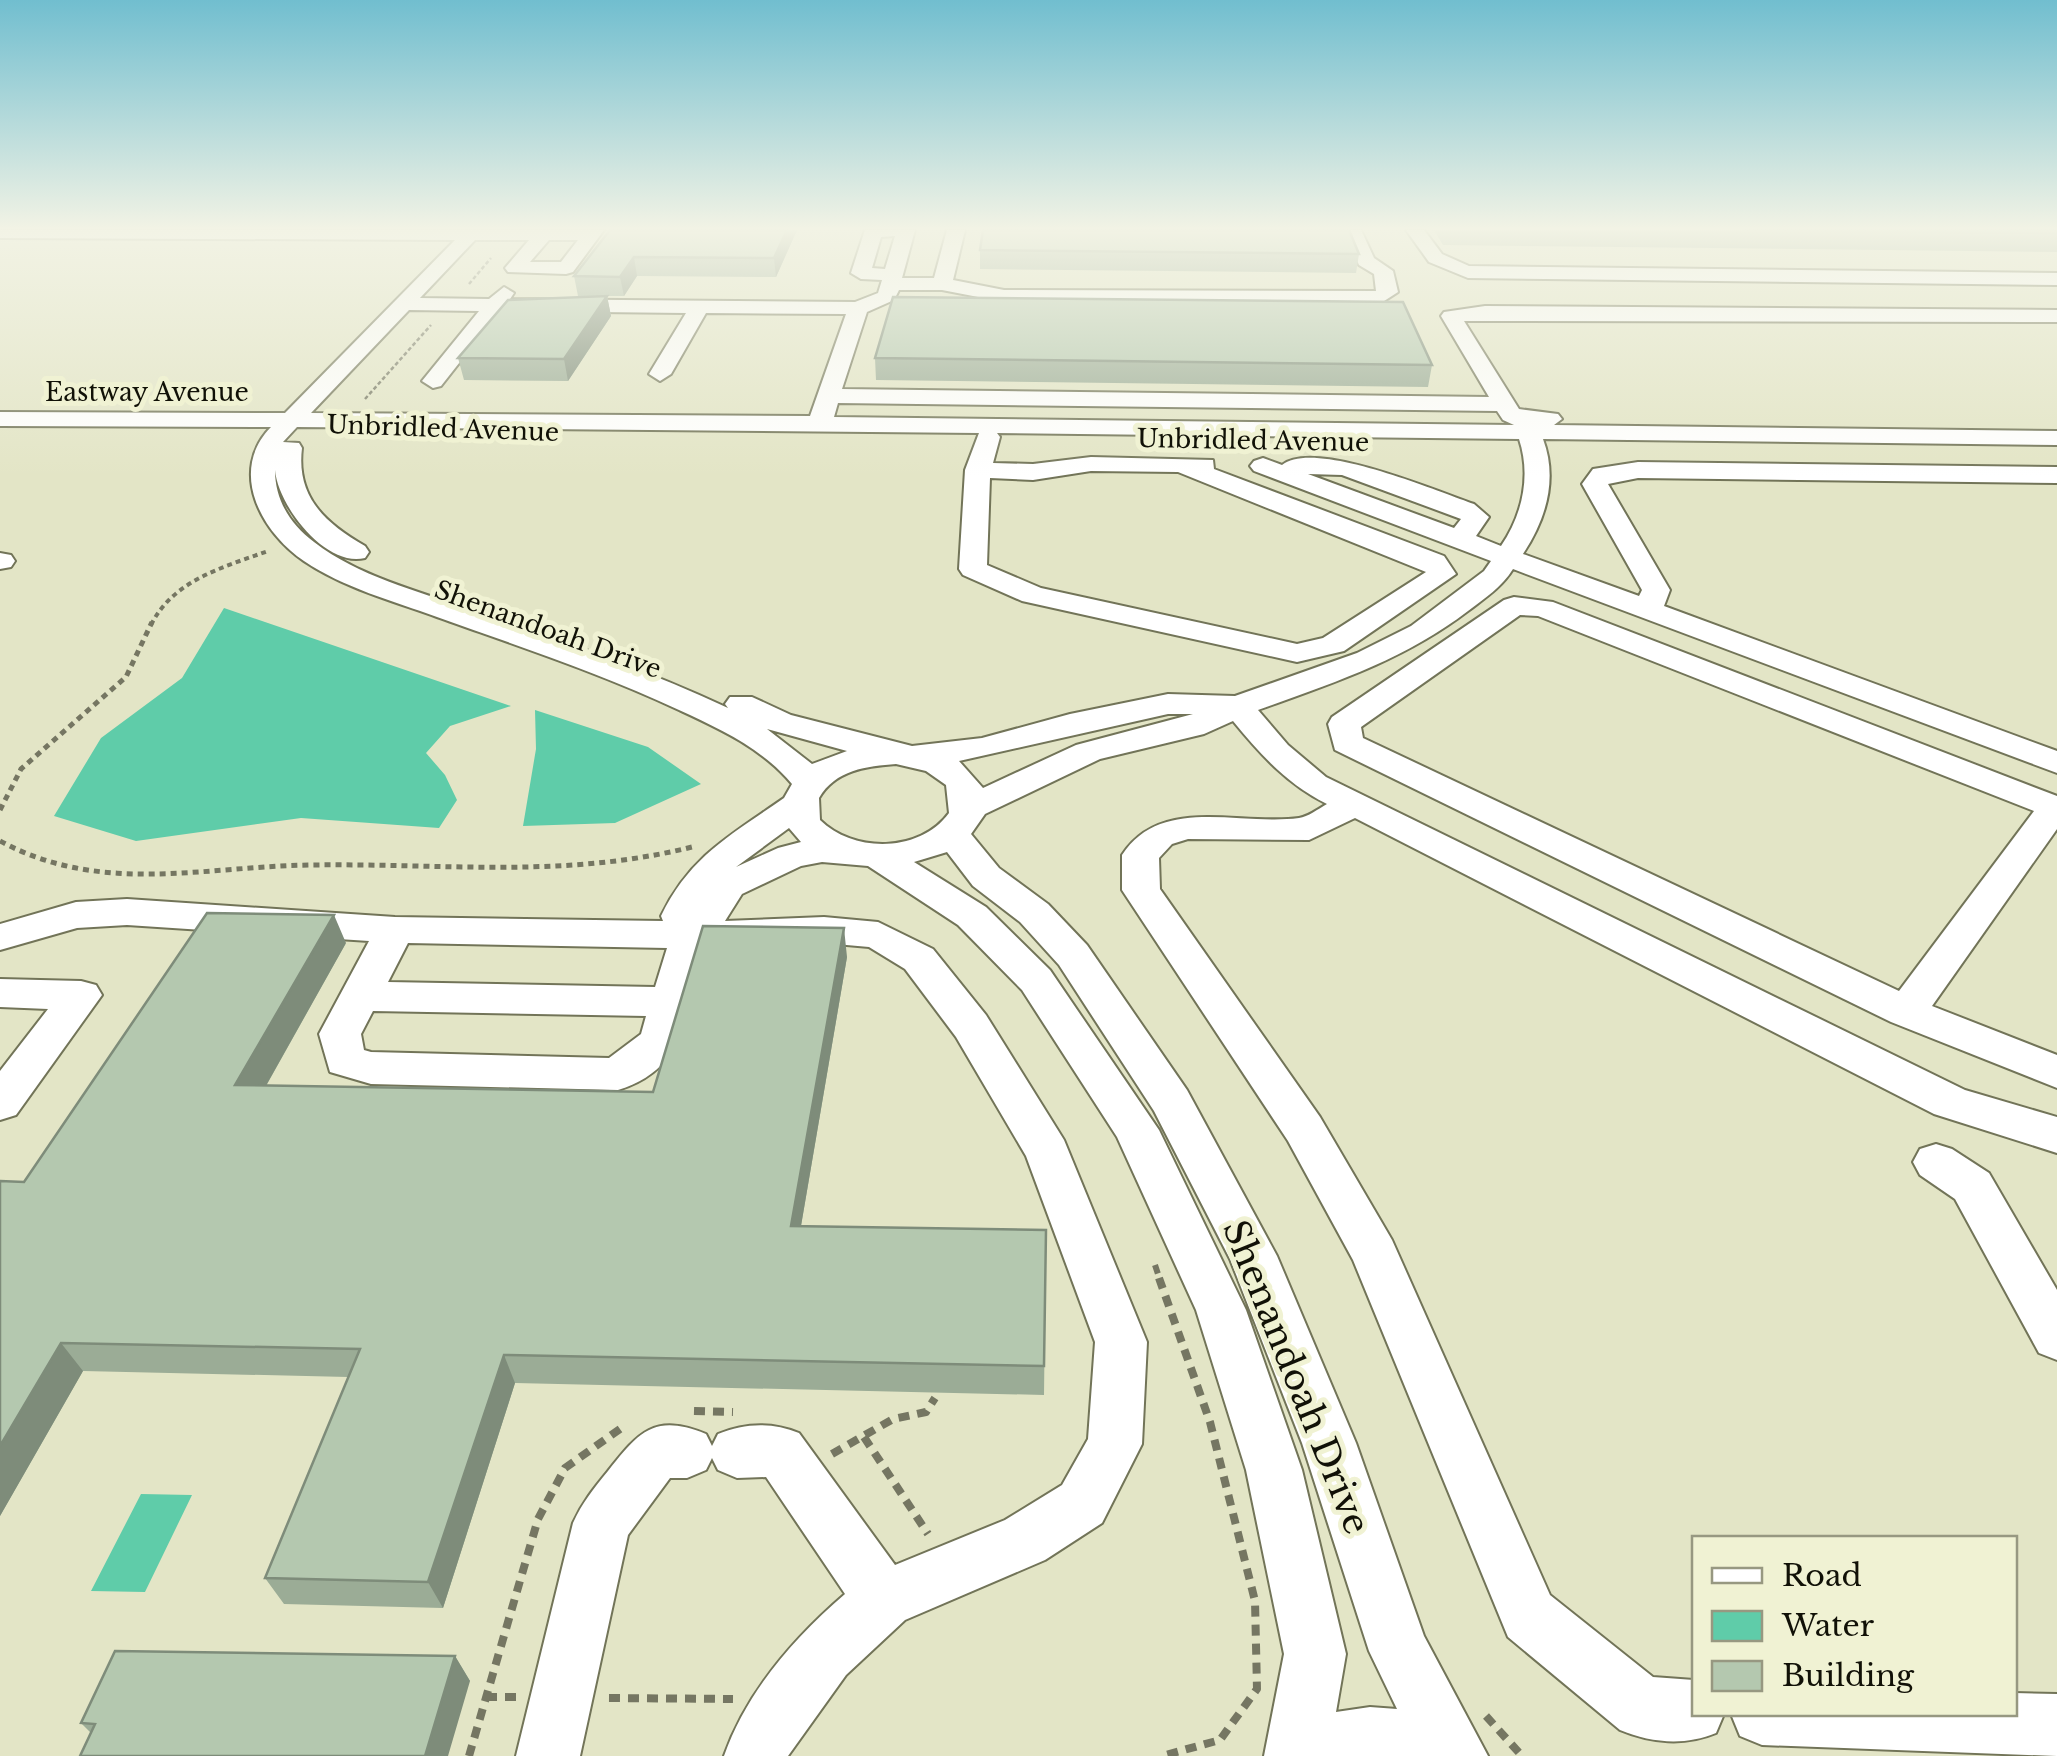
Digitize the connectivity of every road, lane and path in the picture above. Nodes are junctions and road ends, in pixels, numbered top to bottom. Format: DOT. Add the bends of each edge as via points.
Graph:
graph roads {
  1 [pos="397,312"];
  2 [pos="443,312"];
  3 [pos="491,312"];
  4 [pos="696,312"];
  5 [pos="857,312"];
  6 [pos="2057,316"];
  7 [pos="660,374"];
  8 [pos="433,380"];
  9 [pos="828,396"];
  10 [pos="11,419"];
  11 [pos="344,420"];
  12 [pos="294,421"];
  13 [pos="2057,422"];
  14 [pos="1522,424"];
  15 [pos="818,429"];
  16 [pos="0,435"];
  17 [pos="988,437"];
  18 [pos="2057,438"];
  19 [pos="2057,451"];
  20 [pos="1182,465"];
  21 [pos="978,470"];
  22 [pos="2057,475"];
  23 [pos="268,551"];
  24 [pos="1508,556"];
  25 [pos="1414,592"];
  26 [pos="1454,608"];
  27 [pos="1648,608"];
  28 [pos="1489,623"];
  29 [pos="1333,644"];
  30 [pos="1368,660"];
  31 [pos="1408,677"];
  32 [pos="1238,706"];
  33 [pos="905,755"];
  34 [pos="2057,762"];
  35 [pos="1020,781"];
  36 [pos="805,794"];
  37 [pos="1354,804"];
  38 [pos="2056,808"];
  39 [pos="0,810"];
  40 [pos="959,821"];
  41 [pos="0,840"];
  42 [pos="861,854"];
  43 [pos="710,869"];
  44 [pos="986,877"];
  45 [pos="395,930"];
  46 [pos="5,935"];
  47 [pos="690,935"];
  48 [pos="0,976"];
  49 [pos="0,994"];
  50 [pos="360,996"];
  51 [pos="670,1002"];
  52 [pos="1906,1012"];
  53 [pos="2057,1072"];
  54 [pos="0,1103"];
  55 [pos="2057,1135"];
  56 [pos="1936,1162"];
  57 [pos="2057,1337"];
  58 [pos="864,1437"];
  59 [pos="874,1584"];
  60 [pos="486,1696"];
  61 [pos="562,1698"];
  62 [pos="1479,1708"];
  63 [pos="1692,1711"];
  64 [pos="1811,1716"];
  65 [pos="2057,1726"];
  66 [pos="743,1736"];
  67 [pos="548,1756"];
  68 [pos="1298,1756"];
  69 [pos="1440,1756"];
  70 [pos="1456,1756"];
  71 [pos="1522,1756"];
  1 -- 12 [label="street, Shenandoah Drive"];
  2 -- 11 [label="path"];
  3 -- 8 [label="street"];
  4 -- 7 [label="street"];
  5 -- 9 [label="street"];
  6 -- 14 [label="street" via="1451,316"];
  9 -- 14 [label="street"];
  9 -- 15 [label="street"];
  10 -- 12 [label="street, Eastway Avenue"];
  10 -- 16 [label="street"];
  11 -- 12 [label="street, Unbridled Avenue"];
  11 -- 15 [label="street, Unbridled Avenue"];
  12 -- 15 [label="street, Unbridled Avenue" via="349,430"];
  12 -- 33 [label="street, Shenandoah Drive" via="288,487 341,544 440,590 621,654 779,722"];
  12 -- 36 [label="street, Shenandoah Drive" via="268,444 262,484 278,522 314,555 366,581 662,689 758,735 788,756"];
  13 -- 14 [label="street"];
  14 -- 15 [label="street, Unbridled Avenue"];
  14 -- 17 [label="street, Unbridled Avenue"];
  14 -- 18 [label="street, Unbridled Avenue"];
  14 -- 19 [label="street, Unbridled Avenue"];
  14 -- 24 [label="street" via="1542,466 1527,528"];
  15 -- 17 [label="street, Unbridled Avenue"];
  17 -- 21 [label="street"];
  20 -- 21 [label="street"];
  20 -- 24 [label="street" via="1263,466"];
  20 -- 25 [label="street" via="1434,562 1442,574"];
  21 -- 29 [label="street" via="974,569 1032,595 1297,654"];
  22 -- 27 [label="street" via="1602,474 1594,484 1656,590"];
  23 -- 39 [label="path" via="193,580 156,609 130,672 19,770"];
  24 -- 26 [label="street" via="1494,577"];
  24 -- 27 [label="street"];
  25 -- 26 [label="street"];
  25 -- 29 [label="street"];
  26 -- 28 [label="street"];
  26 -- 30 [label="street"];
  27 -- 34 [label="street"];
  28 -- 31 [label="street"];
  28 -- 38 [label="street" via="1514,606 1542,608"];
  29 -- 30 [label="street"];
  30 -- 31 [label="street"];
  30 -- 32 [label="street"];
  31 -- 52 [label="street" via="1344,724 1347,743"];
  32 -- 33 [label="street" via="1168,704 984,748"];
  32 -- 35 [label="street" via="1192,727 1088,752"];
  32 -- 37 [label="street" via="1276,752 1314,784"];
  33 -- 36 [label="street" via="847,761"];
  33 -- 40 [label="street" via="954,773 966,787"];
  35 -- 40 [label="street"];
  35 -- 44 [label="street" via="987,816 976,842"];
  36 -- 42 [label="street" via="801,818 809,832"];
  36 -- 43 [label="street"];
  37 -- 55 [label="street" via="1950,1102"];
  37 -- 63 [label="street" via="1309,828 1188,828 1158,836 1140,856 1140,890 1304,1129 1375,1255 1528,1616 1642,1708"];
  38 -- 52 [label="street"];
  40 -- 42 [label="street" via="906,854"];
  40 -- 44 [label="street, Shenandoah Drive"];
  41 -- 43 [label="path" via="46,864 130,875 317,865 573,870 654,859"];
  42 -- 43 [label="street" via="822,850"];
  42 -- 68 [label="street, Shenandoah Drive" via="972,916 1036,980 1136,1130 1221,1310 1274,1470 1315,1654"];
  43 -- 47 [label="street" via="710,914"];
  44 -- 70 [label="street, Shenandoah Drive" via="1034,912 1073,955 1171,1102 1254,1256 1329,1443 1400,1650"];
  45 -- 46 [label="street" via="127,912 76,915"];
  45 -- 47 [label="street"];
  45 -- 50 [label="street"];
  46 -- 48 [label="street" via="12,958"];
  47 -- 51 [label="street"];
  47 -- 59 [label="street" via="878,935 919,958 972,1026 1048,1153 1121,1342 1116,1444 1082,1504 1025,1540"];
  49 -- 54 [label="street" via="81,995"];
  50 -- 51 [label="street"];
  50 -- 51 [label="street" via="340,1034 345,1061 371,1068 618,1074 660,1042"];
  52 -- 53 [label="street"];
  56 -- 57 [label="street" via="1972,1186"];
  58 -- 59 [label="path" via="932,1539"];
  59 -- 61 [label="street" via="780,1451 656,1453 602,1523"];
  59 -- 66 [label="street" via="762,1738"];
  60 -- 61 [label="path"];
  61 -- 66 [label="path" via="740,1699"];
  61 -- 67 [label="street"];
  62 -- 71 [label="path"];
  64 -- 65 [label="street"];
  68 -- 69 [label="street" via="1334,1741 1376,1737"];
}
